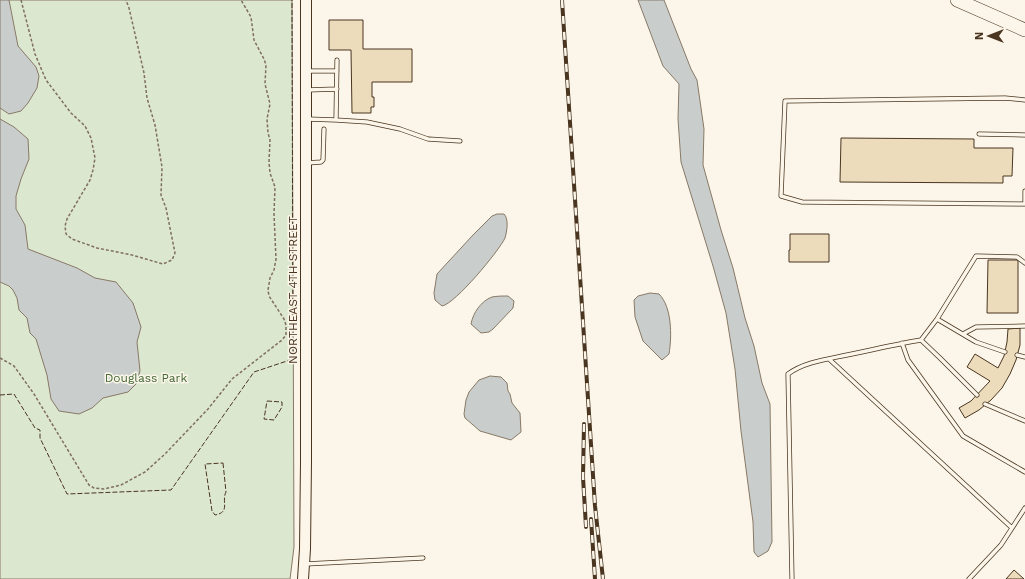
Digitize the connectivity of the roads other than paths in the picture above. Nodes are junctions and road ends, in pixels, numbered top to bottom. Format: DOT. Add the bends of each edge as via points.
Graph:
graph roads {
  1 [pos="306,0"];
  2 [pos="957,0"];
  3 [pos="1025,30"];
  4 [pos="337,60"];
  5 [pos="306,71"];
  6 [pos="337,71"];
  7 [pos="337,89"];
  8 [pos="306,90"];
  9 [pos="1025,100"];
  10 [pos="306,119"];
  11 [pos="336,120"];
  12 [pos="324,129"];
  13 [pos="979,134"];
  14 [pos="1025,135"];
  15 [pos="460,141"];
  16 [pos="306,163"];
  17 [pos="1025,191"];
  18 [pos="1025,204"];
  19 [pos="1025,263"];
  20 [pos="937,319"];
  21 [pos="1025,326"];
  22 [pos="962,334"];
  23 [pos="921,340"];
  24 [pos="902,343"];
  25 [pos="1005,352"];
  26 [pos="1018,355"];
  27 [pos="1025,357"];
  28 [pos="829,359"];
  29 [pos="977,396"];
  30 [pos="986,404"];
  31 [pos="1025,421"];
  32 [pos="1025,472"];
  33 [pos="1025,508"];
  34 [pos="1012,528"];
  35 [pos="423,558"];
  36 [pos="304,564"];
  37 [pos="303,579"];
  38 [pos="792,579"];
  39 [pos="969,579"];
  1 -- 5 [label="street, NORTHEAST 4TH STREET"];
  2 -- 3 [label="highway"];
  4 -- 6 [label="lane"];
  5 -- 6 [label="lane"];
  5 -- 8 [label="street, NORTHEAST 4TH STREET"];
  6 -- 7 [label="lane"];
  7 -- 8 [label="lane"];
  7 -- 11 [label="lane"];
  8 -- 10 [label="street, NORTHEAST 4TH STREET"];
  9 -- 18 [label="lane" via="1005,98 785,101 781,196 802,202"];
  10 -- 11 [label="lane"];
  10 -- 16 [label="street, NORTHEAST 4TH STREET"];
  11 -- 15 [label="lane" via="367,122 400,129 428,139"];
  12 -- 16 [label="lane" via="324,160"];
  13 -- 14 [label="lane"];
  16 -- 36 [label="street, NORTHEAST 4TH STREET"];
  17 -- 18 [label="lane"];
  19 -- 20 [label="lane" via="1017,257 976,256"];
  20 -- 22 [label="lane"];
  20 -- 23 [label="lane"];
  21 -- 22 [label="lane" via="976,327"];
  22 -- 25 [label="lane"];
  23 -- 24 [label="lane"];
  23 -- 29 [label="lane"];
  24 -- 28 [label="lane"];
  24 -- 32 [label="lane" via="908,360 963,436"];
  26 -- 27 [label="lane"];
  28 -- 34 [label="lane"];
  28 -- 38 [label="lane" via="795,368 788,374"];
  30 -- 31 [label="lane"];
  33 -- 34 [label="lane"];
  34 -- 39 [label="lane" via="1001,545"];
  35 -- 36 [label="lane"];
  36 -- 37 [label="street, NORTHEAST 4TH STREET"];
}
